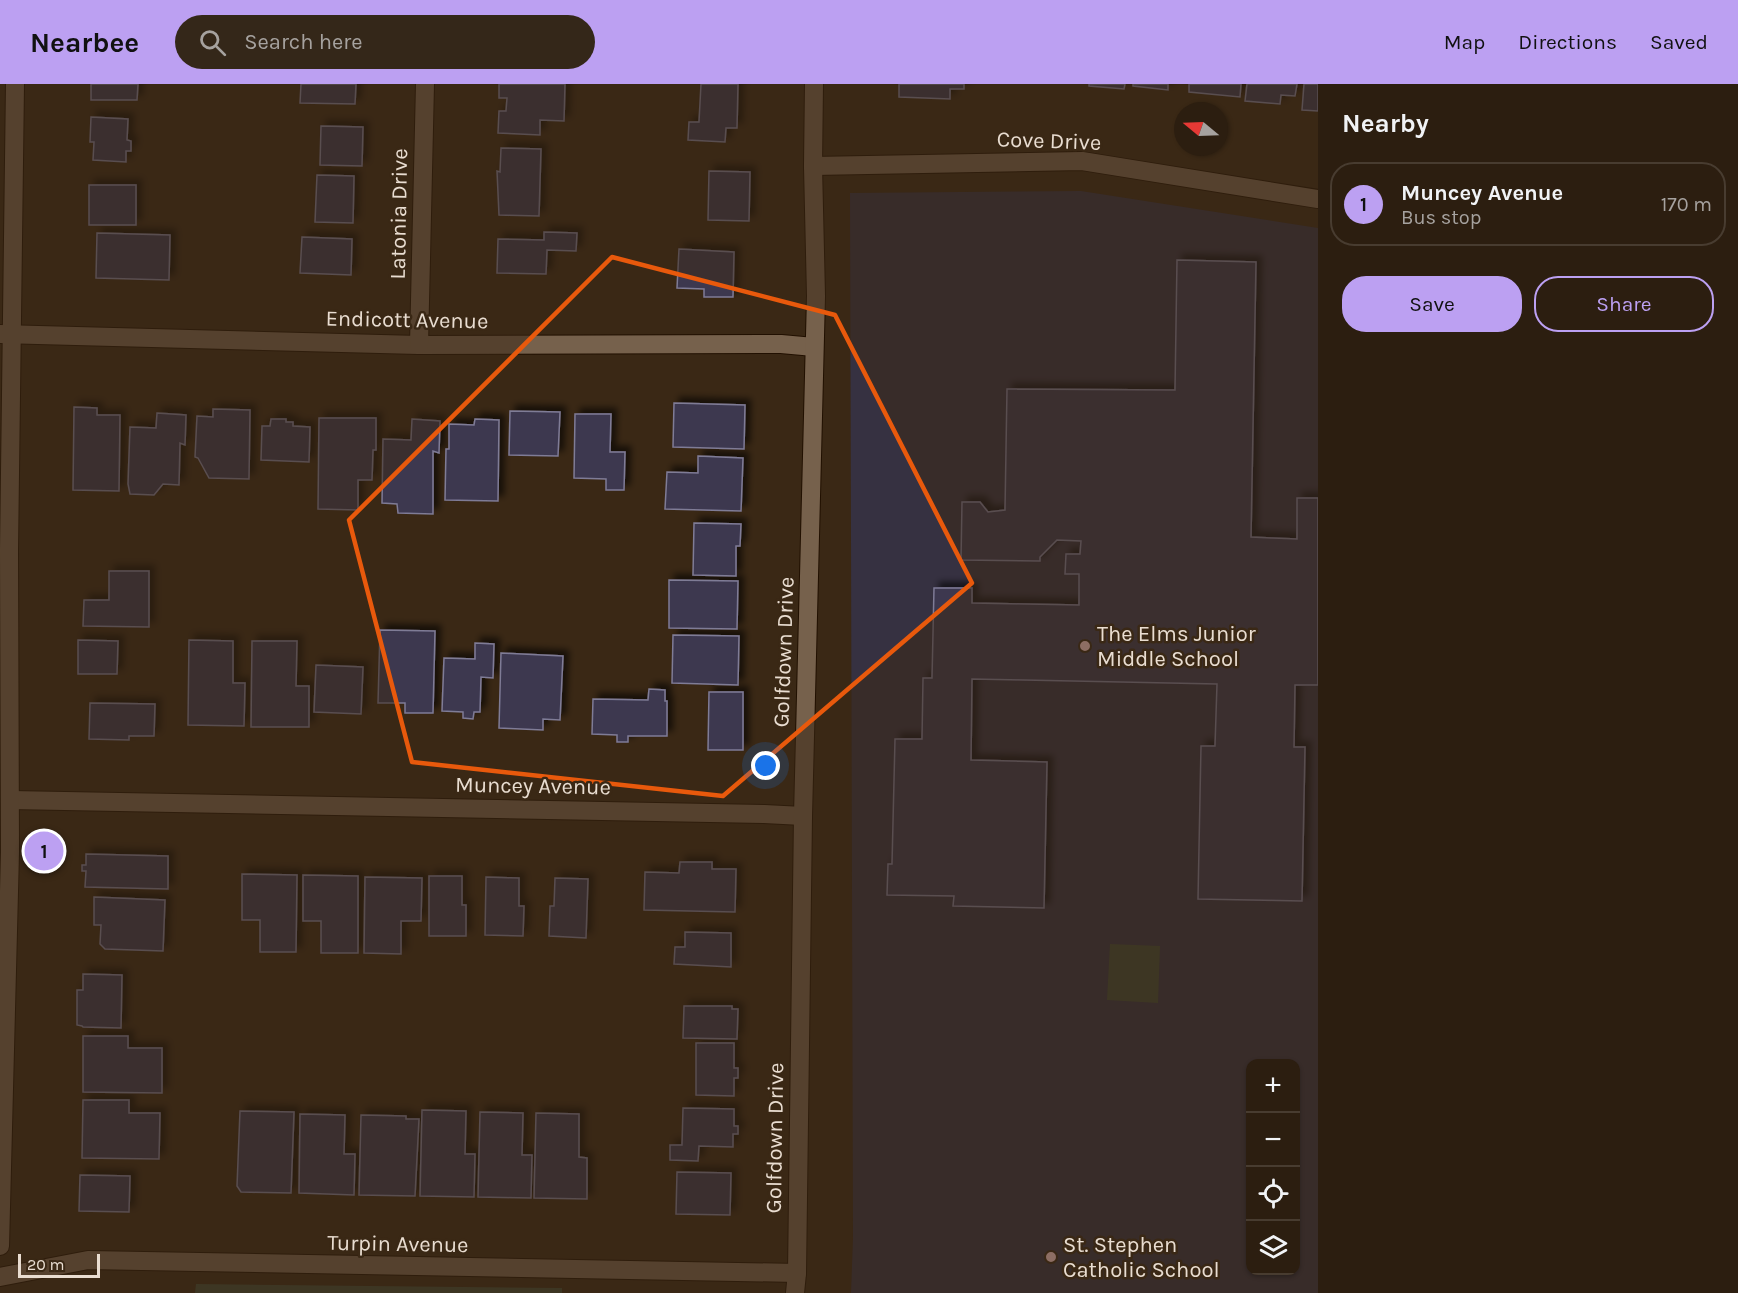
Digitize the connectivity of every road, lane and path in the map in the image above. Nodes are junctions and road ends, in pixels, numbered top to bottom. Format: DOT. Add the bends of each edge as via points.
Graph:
graph roads {
  1 [pos="15,84"];
  2 [pos="425,84"];
  3 [pos="814,84"];
  4 [pos="813,166"];
  5 [pos="1318,199"];
  6 [pos="6,334"];
  7 [pos="419,345"];
  8 [pos="814,347"];
  9 [pos="10,800"];
  10 [pos="802,816"];
  11 [pos="0,1246"];
  12 [pos="797,1273"];
  13 [pos="0,1277"];
  14 [pos="795,1293"];
  1 -- 6 [label="street"];
  2 -- 7 [label="street, Latonia Drive"];
  3 -- 4 [label="street, Golfdown Drive"];
  4 -- 5 [label="street, Cove Drive" via="1082,161"];
  4 -- 8 [label="street, Golfdown Drive"];
  6 -- 7 [label="street, Endicott Avenue"];
  6 -- 9 [label="street"];
  7 -- 8 [label="street, Endicott Avenue"];
  8 -- 10 [label="street, Golfdown Drive"];
  9 -- 10 [label="street, Muncey Avenue"];
  9 -- 11 [label="street"];
  10 -- 12 [label="street, Golfdown Drive"];
  12 -- 13 [label="street, Turpin Avenue" via="88,1260"];
  12 -- 14 [label="street, Golfdown Drive"];
}
